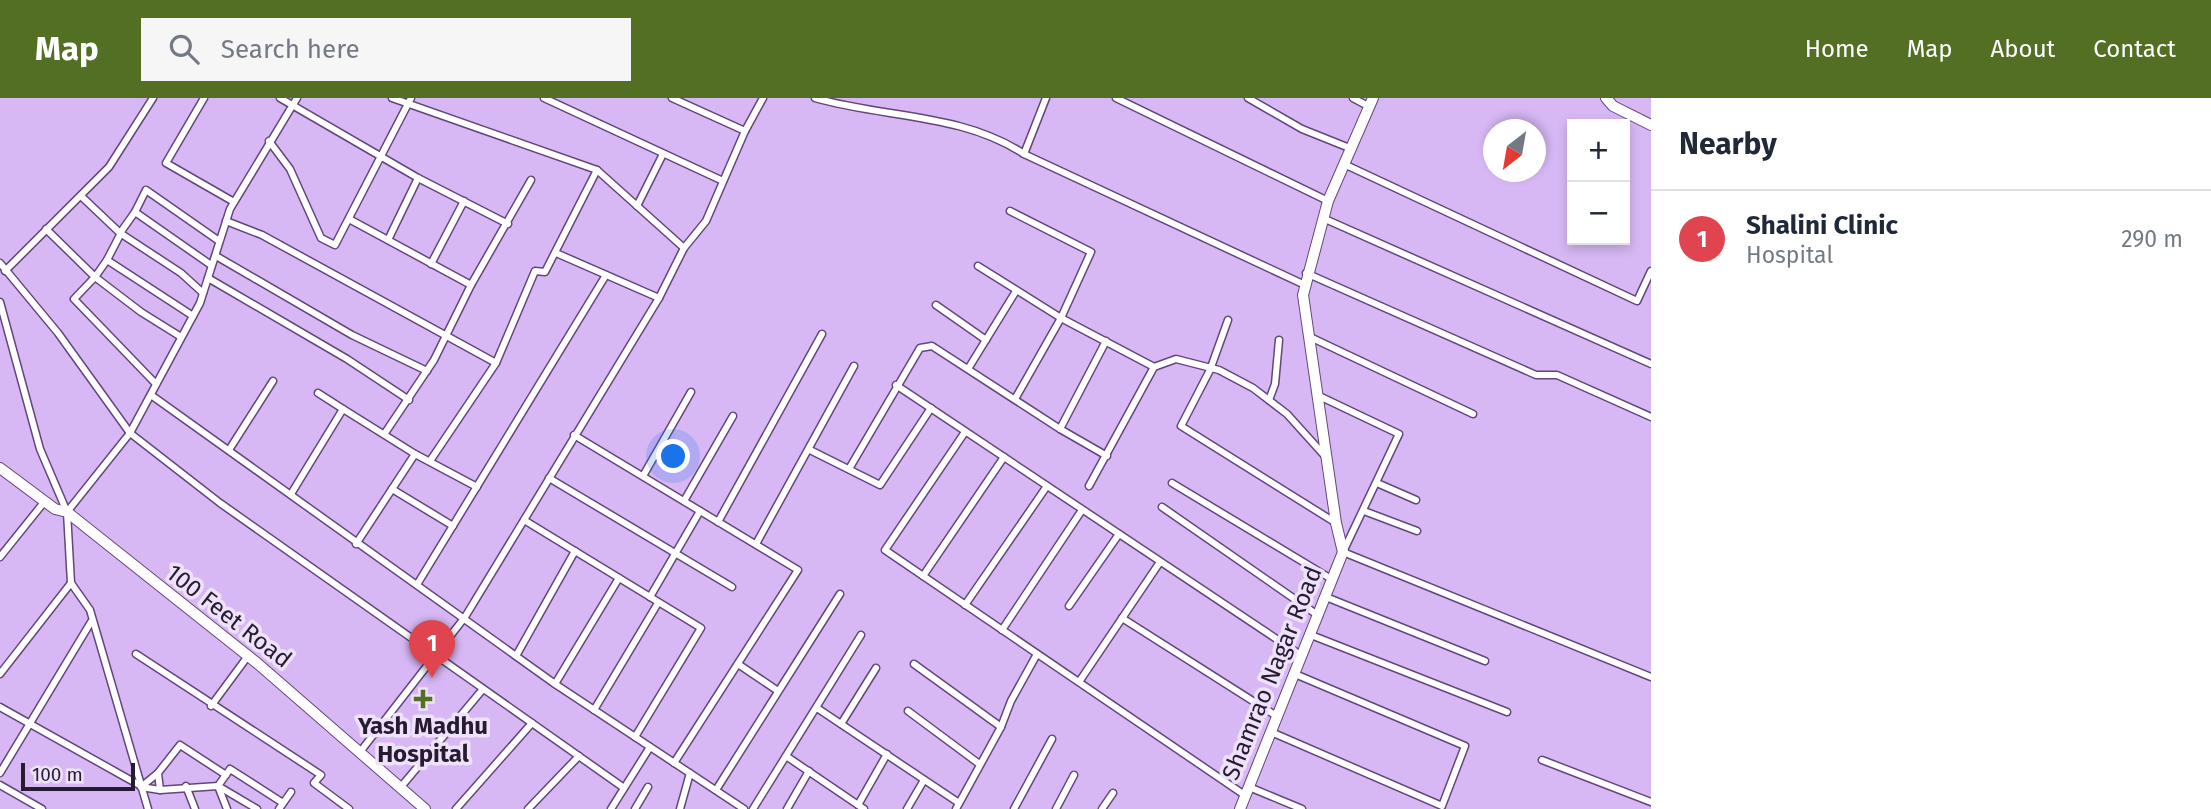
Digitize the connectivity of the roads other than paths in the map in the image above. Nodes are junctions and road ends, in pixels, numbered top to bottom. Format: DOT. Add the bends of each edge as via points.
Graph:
graph roads {
  1 [pos="153,98"];
  2 [pos="204,98"];
  3 [pos="280,98"];
  4 [pos="297,98"];
  5 [pos="392,98"];
  6 [pos="544,98"];
  7 [pos="672,98"];
  8 [pos="763,98"];
  9 [pos="815,98"];
  10 [pos="1046,98"];
  11 [pos="1116,98"];
  12 [pos="1248,98"];
  13 [pos="1353,98"];
  14 [pos="1606,98"];
  15 [pos="409,101"];
  16 [pos="1370,102"];
  17 [pos="294,106"];
  18 [pos="1651,125"];
  19 [pos="745,131"];
  20 [pos="269,141"];
  21 [pos="1352,149"];
  22 [pos="663,154"];
  23 [pos="1024,154"];
  24 [pos="382,157"];
  25 [pos="1346,166"];
  26 [pos="597,170"];
  27 [pos="418,178"];
  28 [pos="531,180"];
  29 [pos="723,181"];
  30 [pos="81,196"];
  31 [pos="464,201"];
  32 [pos="1328,201"];
  33 [pos="234,202"];
  34 [pos="638,206"];
  35 [pos="1010,211"];
  36 [pos="135,212"];
  37 [pos="349,219"];
  38 [pos="1325,219"];
  39 [pos="226,221"];
  40 [pos="508,224"];
  41 [pos="46,229"];
  42 [pos="121,233"];
  43 [pos="388,240"];
  44 [pos="219,241"];
  45 [pos="684,248"];
  46 [pos="556,253"];
  47 [pos="216,256"];
  48 [pos="107,260"];
  49 [pos="0,263"];
  50 [pos="431,264"];
  51 [pos="211,265"];
  52 [pos="978,266"];
  53 [pos="5,271"];
  54 [pos="1306,273"];
  55 [pos="606,275"];
  56 [pos="1650,275"];
  57 [pos="95,276"];
  58 [pos="208,278"];
  59 [pos="471,285"];
  60 [pos="1304,285"];
  61 [pos="1016,291"];
  62 [pos="203,293"];
  63 [pos="659,298"];
  64 [pos="0,302"];
  65 [pos="936,305"];
  66 [pos="193,316"];
  67 [pos="1061,317"];
  68 [pos="1228,320"];
  69 [pos="822,334"];
  70 [pos="181,337"];
  71 [pos="1308,337"];
  72 [pos="446,338"];
  73 [pos="986,340"];
  74 [pos="1279,340"];
  75 [pos="1106,341"];
  76 [pos="496,363"];
  77 [pos="1651,364"];
  78 [pos="854,366"];
  79 [pos="1154,367"];
  80 [pos="968,369"];
  81 [pos="1210,370"];
  82 [pos="427,371"];
  83 [pos="273,381"];
  84 [pos="156,384"];
  85 [pos="896,385"];
  86 [pos="691,392"];
  87 [pos="318,393"];
  88 [pos="151,395"];
  89 [pos="1317,395"];
  90 [pos="1015,399"];
  91 [pos="409,400"];
  92 [pos="1269,400"];
  93 [pos="931,408"];
  94 [pos="343,409"];
  95 [pos="1473,414"];
  96 [pos="733,416"];
  97 [pos="1651,417"];
  98 [pos="1060,429"];
  99 [pos="965,432"];
  100 [pos="130,433"];
  101 [pos="385,433"];
  102 [pos="574,435"];
  103 [pos="229,450"];
  104 [pos="810,450"];
  105 [pos="415,454"];
  106 [pos="1107,456"];
  107 [pos="1326,456"];
  108 [pos="1004,457"];
  109 [pos="430,461"];
  110 [pos="849,469"];
  111 [pos="2,472"];
  112 [pos="643,476"];
  113 [pos="549,478"];
  114 [pos="1172,483"];
  115 [pos="1377,484"];
  116 [pos="477,486"];
  117 [pos="1046,486"];
  118 [pos="1089,486"];
  119 [pos="392,489"];
  120 [pos="291,494"];
  121 [pos="1416,500"];
  122 [pos="45,501"];
  123 [pos="684,501"];
  124 [pos="1163,507"];
  125 [pos="1082,510"];
  126 [pos="700,511"];
  127 [pos="1364,511"];
  128 [pos="67,512"];
  129 [pos="524,520"];
  130 [pos="718,522"];
  131 [pos="1336,523"];
  132 [pos="453,526"];
  133 [pos="1417,531"];
  134 [pos="1119,534"];
  135 [pos="356,544"];
  136 [pos="756,544"];
  137 [pos="575,551"];
  138 [pos="1343,552"];
  139 [pos="675,553"];
  140 [pos="0,557"];
  141 [pos="1160,562"];
  142 [pos="923,576"];
  143 [pos="619,578"];
  144 [pos="1333,580"];
  145 [pos="71,583"];
  146 [pos="418,583"];
  147 [pos="732,587"];
  148 [pos="840,594"];
  149 [pos="650,597"];
  150 [pos="1326,597"];
  151 [pos="658,603"];
  152 [pos="965,604"];
  153 [pos="1069,606"];
  154 [pos="1319,616"];
  155 [pos="465,617"];
  156 [pos="1122,618"];
  157 [pos="91,622"];
  158 [pos="1002,630"];
  159 [pos="862,635"];
  160 [pos="1311,635"];
  161 [pos="136,654"];
  162 [pos="1037,654"];
  163 [pos="248,656"];
  164 [pos="516,656"];
  165 [pos="1302,656"];
  166 [pos="435,657"];
  167 [pos="1485,661"];
  168 [pos="738,664"];
  169 [pos="914,664"];
  170 [pos="876,668"];
  171 [pos="0,674"];
  172 [pos="1295,674"];
  173 [pos="1651,677"];
  174 [pos="1079,682"];
  175 [pos="555,684"];
  176 [pos="483,689"];
  177 [pos="778,691"];
  178 [pos="211,705"];
  179 [pos="0,707"];
  180 [pos="817,708"];
  181 [pos="594,710"];
  182 [pos="908,711"];
  183 [pos="1507,712"];
  184 [pos="1278,717"];
  185 [pos="28,722"];
  186 [pos="533,723"];
  187 [pos="841,724"];
  188 [pos="1001,727"];
  189 [pos="1271,732"];
  190 [pos="635,737"];
  191 [pos="1052,739"];
  192 [pos="650,747"];
  193 [pos="360,752"];
  194 [pos="887,754"];
  195 [pos="579,756"];
  196 [pos="786,756"];
  197 [pos="1542,760"];
  198 [pos="674,763"];
  199 [pos="978,763"];
  200 [pos="809,771"];
  201 [pos="0,773"];
  202 [pos="158,773"];
  203 [pos="690,773"];
  204 [pos="226,775"];
  205 [pos="1074,775"];
  206 [pos="924,780"];
  207 [pos="0,785"];
  208 [pos="141,786"];
  209 [pos="186,786"];
  210 [pos="218,786"];
  211 [pos="648,787"];
  212 [pos="400,788"];
  213 [pos="624,788"];
  214 [pos="160,790"];
  215 [pos="716,790"];
  216 [pos="1248,791"];
  217 [pos="291,792"];
  218 [pos="1113,793"];
  219 [pos="1651,802"];
  220 [pos="281,806"];
  221 [pos="957,806"];
  222 [pos="228,807"];
  223 [pos="861,807"];
  224 [pos="145,808"];
  225 [pos="421,808"];
  226 [pos="742,808"];
  227 [pos="42,809"];
  228 [pos="195,809"];
  229 [pos="257,809"];
  230 [pos="349,809"];
  231 [pos="456,809"];
  232 [pos="528,809"];
  233 [pos="611,809"];
  234 [pos="635,809"];
  235 [pos="680,809"];
  236 [pos="753,809"];
  237 [pos="787,809"];
  238 [pos="907,809"];
  239 [pos="1014,809"];
  240 [pos="1056,809"];
  241 [pos="1102,809"];
  242 [pos="1240,809"];
  243 [pos="1302,809"];
  1 -- 30 [label="street" via="109,167"];
  2 -- 33 [label="street" via="166,163"];
  3 -- 17 [label="street"];
  4 -- 17 [label="street"];
  5 -- 15 [label="street"];
  6 -- 22 [label="street"];
  7 -- 19 [label="street"];
  8 -- 19 [label="street"];
  9 -- 23 [label="street" via="966,127"];
  10 -- 23 [label="street"];
  11 -- 32 [label="street"];
  12 -- 21 [label="street" via="1302,129"];
  13 -- 16 [label="street"];
  14 -- 18 [label="main road"];
  15 -- 24 [label="street"];
  15 -- 26 [label="street"];
  16 -- 21 [label="main road"];
  17 -- 20 [label="street"];
  17 -- 24 [label="street"];
  19 -- 29 [label="street"];
  20 -- 33 [label="street"];
  20 -- 37 [label="street" via="290,169 321,238 335,245"];
  21 -- 25 [label="main road"];
  22 -- 29 [label="street"];
  22 -- 34 [label="street"];
  23 -- 60 [label="street"];
  24 -- 27 [label="street"];
  24 -- 37 [label="street"];
  25 -- 32 [label="main road"];
  25 -- 56 [label="street" via="1637,301"];
  26 -- 34 [label="street"];
  26 -- 46 [label="street"];
  27 -- 31 [label="street"];
  27 -- 43 [label="street"];
  28 -- 40 [label="street"];
  29 -- 45 [label="street" via="706,220"];
  30 -- 41 [label="street"];
  30 -- 42 [label="street"];
  31 -- 40 [label="street"];
  31 -- 50 [label="street"];
  32 -- 38 [label="main road"];
  33 -- 39 [label="street"];
  34 -- 45 [label="street"];
  35 -- 67 [label="street" via="1091,252"];
  36 -- 42 [label="street"];
  36 -- 44 [label="street" via="146,190"];
  36 -- 51 [label="street"];
  37 -- 43 [label="street"];
  38 -- 54 [label="main road"];
  38 -- 77 [label="street"];
  39 -- 44 [label="street"];
  39 -- 72 [label="street" via="262,235"];
  40 -- 59 [label="street"];
  41 -- 53 [label="street"];
  41 -- 57 [label="street"];
  42 -- 48 [label="street"];
  42 -- 62 [label="street"];
  43 -- 50 [label="street"];
  44 -- 47 [label="street"];
  45 -- 63 [label="street"];
  46 -- 55 [label="street"];
  46 -- 76 [label="street" via="545,272 535,271"];
  47 -- 51 [label="street"];
  47 -- 82 [label="street" via="352,335"];
  48 -- 57 [label="street"];
  48 -- 66 [label="street"];
  49 -- 53 [label="street"];
  50 -- 59 [label="street"];
  51 -- 58 [label="street"];
  52 -- 61 [label="street"];
  53 -- 100 [label="street" via="58,332"];
  54 -- 60 [label="main road"];
  54 -- 97 [label="street" via="1536,375 1557,374"];
  55 -- 63 [label="street"];
  55 -- 116 [label="street"];
  57 -- 70 [label="street"];
  57 -- 84 [label="street" via="74,299"];
  58 -- 62 [label="street"];
  58 -- 91 [label="street"];
  59 -- 72 [label="street"];
  60 -- 71 [label="main road"];
  61 -- 67 [label="street"];
  61 -- 73 [label="street"];
  62 -- 66 [label="street"];
  63 -- 102 [label="street"];
  64 -- 128 [label="street" via="40,449"];
  65 -- 73 [label="street"];
  66 -- 70 [label="street"];
  67 -- 75 [label="street"];
  67 -- 90 [label="street"];
  68 -- 81 [label="street"];
  69 -- 130 [label="street"];
  70 -- 84 [label="street"];
  71 -- 89 [label="main road"];
  71 -- 95 [label="street"];
  72 -- 76 [label="street"];
  72 -- 82 [label="street"];
  73 -- 80 [label="street"];
  74 -- 92 [label="street"];
  75 -- 79 [label="street"];
  75 -- 98 [label="street"];
  76 -- 109 [label="street"];
  78 -- 104 [label="street"];
  79 -- 81 [label="street" via="1176,359"];
  79 -- 106 [label="street"];
  80 -- 85 [label="street" via="932,346 920,348"];
  80 -- 90 [label="street"];
  81 -- 92 [label="street" via="1219,370"];
  81 -- 131 [label="street" via="1181,426"];
  82 -- 91 [label="street"];
  83 -- 103 [label="street"];
  84 -- 88 [label="street"];
  85 -- 93 [label="street"];
  85 -- 110 [label="street"];
  86 -- 112 [label="street"];
  87 -- 94 [label="street"];
  88 -- 100 [label="street"];
  88 -- 103 [label="street"];
  89 -- 107 [label="main road"];
  89 -- 115 [label="street" via="1399,435"];
  90 -- 98 [label="street"];
  91 -- 101 [label="street"];
  92 -- 107 [label="street"];
  93 -- 99 [label="street"];
  93 -- 110 [label="street" via="880,485"];
  94 -- 101 [label="street"];
  94 -- 120 [label="street"];
  96 -- 123 [label="street"];
  98 -- 106 [label="street"];
  99 -- 108 [label="street"];
  99 -- 142 [label="street" via="885,550"];
  100 -- 128 [label="street"];
  100 -- 166 [label="street"];
  101 -- 105 [label="street"];
  102 -- 112 [label="street"];
  102 -- 113 [label="street"];
  103 -- 120 [label="street"];
  104 -- 110 [label="street"];
  104 -- 136 [label="street"];
  105 -- 109 [label="street"];
  105 -- 119 [label="street"];
  106 -- 118 [label="street"];
  107 -- 131 [label="main road"];
  108 -- 117 [label="street"];
  108 -- 142 [label="street"];
  109 -- 116 [label="street"];
  111 -- 122 [label="main road, 100 Feet Road"];
  112 -- 123 [label="street"];
  113 -- 129 [label="street"];
  113 -- 139 [label="street"];
  114 -- 144 [label="street"];
  115 -- 121 [label="street"];
  115 -- 127 [label="street"];
  116 -- 132 [label="street"];
  117 -- 125 [label="street"];
  117 -- 152 [label="street"];
  119 -- 132 [label="street"];
  119 -- 135 [label="street"];
  120 -- 135 [label="street"];
  122 -- 128 [label="main road, 100 Feet Road"];
  122 -- 140 [label="street"];
  123 -- 126 [label="street"];
  124 -- 154 [label="street"];
  125 -- 134 [label="street"];
  125 -- 158 [label="street"];
  126 -- 130 [label="street"];
  126 -- 139 [label="street"];
  127 -- 133 [label="street"];
  127 -- 138 [label="street"];
  128 -- 145 [label="street"];
  128 -- 163 [label="main road, 100 Feet Road"];
  129 -- 137 [label="street"];
  129 -- 155 [label="street"];
  130 -- 136 [label="street"];
  131 -- 138 [label="main road"];
  132 -- 146 [label="street"];
  134 -- 141 [label="street"];
  134 -- 153 [label="street"];
  135 -- 146 [label="street"];
  136 -- 168 [label="street" via="798,570"];
  137 -- 143 [label="street"];
  137 -- 164 [label="street"];
  138 -- 144 [label="main road, Shamrao Nagar Road"];
  138 -- 173 [label="street"];
  139 -- 147 [label="street"];
  139 -- 149 [label="street"];
  141 -- 156 [label="street"];
  141 -- 165 [label="street"];
  142 -- 152 [label="street"];
  143 -- 149 [label="street"];
  143 -- 175 [label="street"];
  144 -- 150 [label="main road, Shamrao Nagar Road"];
  145 -- 157 [label="street" via="90,610"];
  145 -- 171 [label="street"];
  146 -- 155 [label="street"];
  148 -- 177 [label="street"];
  149 -- 151 [label="street"];
  150 -- 154 [label="main road, Shamrao Nagar Road"];
  150 -- 167 [label="street"];
  151 -- 181 [label="street"];
  151 -- 190 [label="street" via="701,628"];
  152 -- 158 [label="street"];
  154 -- 160 [label="main road, Shamrao Nagar Road"];
  155 -- 164 [label="street"];
  155 -- 166 [label="street"];
  156 -- 174 [label="street"];
  156 -- 184 [label="street"];
  157 -- 185 [label="street"];
  157 -- 208 [label="street"];
  158 -- 162 [label="street"];
  159 -- 180 [label="street"];
  160 -- 165 [label="main road, Shamrao Nagar Road"];
  160 -- 183 [label="street"];
  161 -- 178 [label="street"];
  162 -- 174 [label="street"];
  162 -- 188 [label="street"];
  163 -- 178 [label="street"];
  163 -- 193 [label="main road, 100 Feet Road"];
  164 -- 175 [label="street"];
  165 -- 172 [label="main road, Shamrao Nagar Road"];
  166 -- 176 [label="street"];
  166 -- 193 [label="street"];
  168 -- 177 [label="street"];
  168 -- 198 [label="street"];
  169 -- 188 [label="street"];
  170 -- 187 [label="street"];
  172 -- 184 [label="main road, Shamrao Nagar Road"];
  172 -- 189 [label="street" via="1465,746 1442,806"];
  174 -- 216 [label="street"];
  175 -- 181 [label="street"];
  176 -- 186 [label="street"];
  176 -- 212 [label="street"];
  177 -- 215 [label="street"];
  178 -- 230 [label="street" via="321,775 314,783"];
  179 -- 185 [label="street"];
  180 -- 187 [label="street"];
  180 -- 196 [label="street"];
  181 -- 190 [label="street"];
  182 -- 199 [label="street"];
  184 -- 189 [label="main road, Shamrao Nagar Road"];
  185 -- 201 [label="street"];
  185 -- 208 [label="street"];
  186 -- 195 [label="street"];
  186 -- 231 [label="street"];
  187 -- 194 [label="street"];
  188 -- 199 [label="street"];
  189 -- 216 [label="main road, Shamrao Nagar Road"];
  190 -- 192 [label="street"];
  191 -- 239 [label="street"];
  192 -- 198 [label="street"];
  192 -- 213 [label="street"];
  193 -- 212 [label="main road, 100 Feet Road"];
  194 -- 206 [label="street"];
  194 -- 223 [label="street"];
  195 -- 213 [label="street"];
  195 -- 232 [label="street"];
  196 -- 200 [label="street"];
  196 -- 236 [label="street"];
  197 -- 219 [label="street"];
  198 -- 203 [label="street"];
  199 -- 221 [label="street"];
  200 -- 223 [label="street"];
  200 -- 237 [label="street"];
  202 -- 204 [label="street" via="180,745"];
  202 -- 208 [label="street"];
  202 -- 214 [label="street"];
  203 -- 215 [label="street"];
  203 -- 235 [label="street"];
  204 -- 210 [label="street"];
  204 -- 220 [label="street" via="230,769"];
  205 -- 240 [label="street"];
  206 -- 221 [label="street"];
  206 -- 238 [label="street"];
  207 -- 227 [label="street"];
  208 -- 214 [label="street"];
  208 -- 224 [label="street"];
  209 -- 210 [label="street"];
  209 -- 214 [label="street"];
  209 -- 228 [label="street"];
  210 -- 222 [label="street"];
  210 -- 229 [label="street"];
  211 -- 234 [label="street"];
  212 -- 225 [label="main road, 100 Feet Road"];
  213 -- 233 [label="street"];
  215 -- 226 [label="street"];
  216 -- 242 [label="main road, Shamrao Nagar Road"];
  216 -- 243 [label="street"];
  217 -- 220 [label="street"];
  218 -- 241 [label="street"];
}
